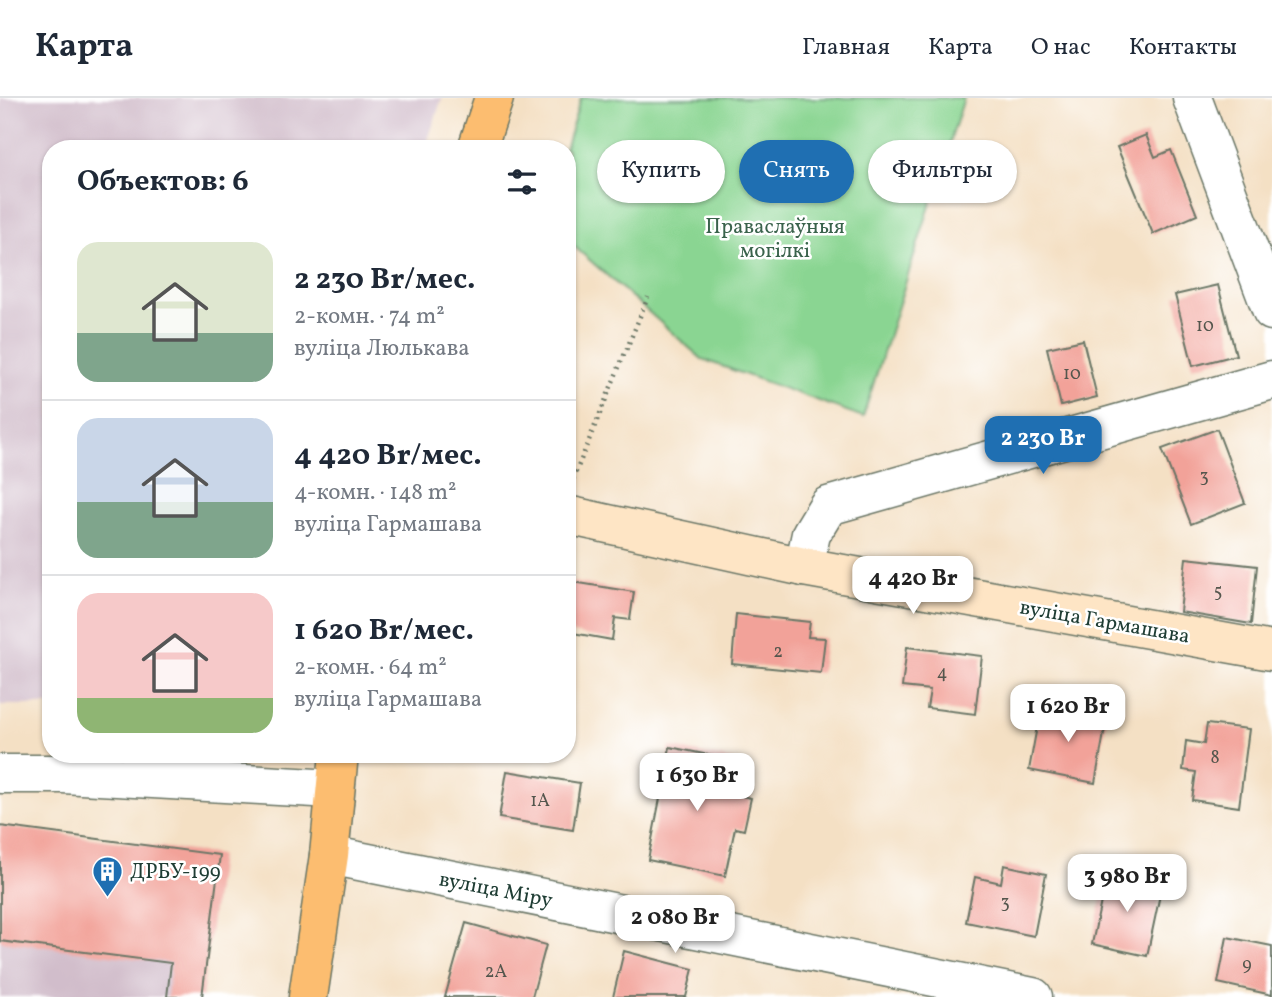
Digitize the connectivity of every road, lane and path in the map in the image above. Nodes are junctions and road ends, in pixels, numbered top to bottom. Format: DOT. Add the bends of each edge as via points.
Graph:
graph roads {
  1 [pos="494,98"];
  2 [pos="1192,98"];
  3 [pos="480,140"];
  4 [pos="648,297"];
  5 [pos="1272,311"];
  6 [pos="1272,380"];
  7 [pos="576,483"];
  8 [pos="576,500"];
  9 [pos="804,566"];
  10 [pos="1272,651"];
  11 [pos="337,772"];
  12 [pos="0,774"];
  13 [pos="329,855"];
  14 [pos="308,997"];
  15 [pos="1032,997"];
  1 -- 3 [label="main road"];
  2 -- 5 [label="street"];
  4 -- 7 [label="path"];
  6 -- 9 [label="street" via="828,506 811,534"];
  8 -- 9 [label="main road, вуліца Гармашава"];
  9 -- 10 [label="main road, вуліца Гармашава"];
  11 -- 12 [label="street"];
  11 -- 13 [label="main road"];
  13 -- 14 [label="main road"];
  13 -- 15 [label="street, вуліца Міру"];
}
